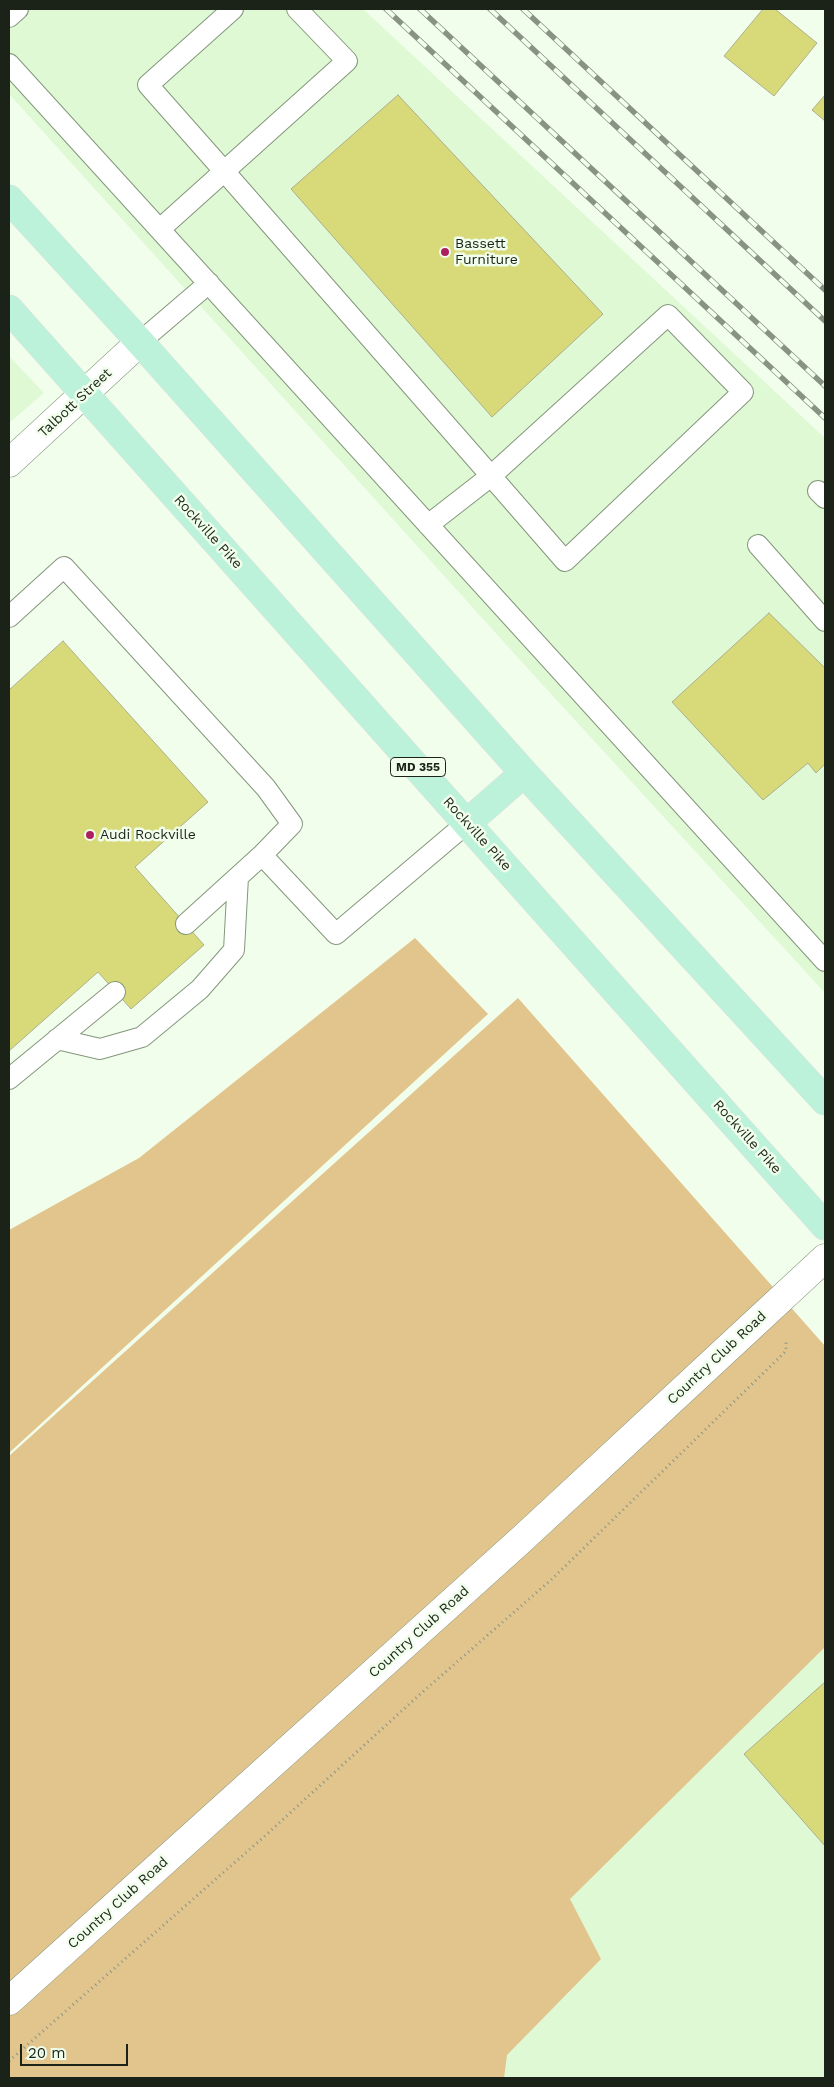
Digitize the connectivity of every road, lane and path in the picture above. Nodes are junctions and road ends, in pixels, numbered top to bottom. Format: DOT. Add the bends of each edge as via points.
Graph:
graph roads {
  1 [pos="18,9"];
  2 [pos="233,9"];
  3 [pos="297,9"];
  4 [pos="9,18"];
  5 [pos="9,64"];
  6 [pos="224,171"];
  7 [pos="9,199"];
  8 [pos="160,229"];
  9 [pos="209,283"];
  10 [pos="9,309"];
  11 [pos="140,342"];
  12 [pos="85,393"];
  13 [pos="9,463"];
  14 [pos="491,476"];
  15 [pos="428,525"];
  16 [pos="758,545"];
  17 [pos="9,617"];
  18 [pos="825,621"];
  19 [pos="524,773"];
  20 [pos="467,823"];
  21 [pos="262,855"];
  22 [pos="238,877"];
  23 [pos="186,924"];
  24 [pos="825,961"];
  25 [pos="115,992"];
  26 [pos="57,1039"];
  27 [pos="9,1079"];
  28 [pos="825,1101"];
  29 [pos="825,1226"];
  30 [pos="825,1258"];
  31 [pos="787,1333"];
  32 [pos="9,2001"];
  33 [pos="9,2061"];
  1 -- 4 [label="lane"];
  2 -- 6 [label="lane" via="148,85"];
  3 -- 6 [label="lane" via="347,61"];
  5 -- 8 [label="lane"];
  6 -- 8 [label="lane"];
  6 -- 14 [label="lane"];
  7 -- 11 [label="main road"];
  8 -- 9 [label="lane"];
  9 -- 11 [label="lane"];
  9 -- 15 [label="lane"];
  10 -- 12 [label="main road, Rockville Pike / MD 355"];
  11 -- 12 [label="street, Talbott Street"];
  11 -- 19 [label="main road"];
  12 -- 13 [label="street, Talbott Street"];
  12 -- 20 [label="main road, Rockville Pike / MD 355"];
  14 -- 14 [label="lane" via="565,561 744,392 668,315"];
  14 -- 15 [label="lane"];
  15 -- 24 [label="lane"];
  16 -- 18 [label="lane"];
  17 -- 21 [label="lane" via="64,567 266,788 292,824"];
  19 -- 20 [label="main road"];
  19 -- 28 [label="main road"];
  20 -- 21 [label="lane" via="336,934"];
  20 -- 29 [label="main road, Rockville Pike / MD 355"];
  21 -- 22 [label="lane"];
  22 -- 23 [label="lane"];
  22 -- 26 [label="lane" via="234,950 200,989 142,1037 100,1049"];
  25 -- 26 [label="lane"];
  26 -- 27 [label="lane"];
  30 -- 32 [label="street, Country Club Road" via="522,1540"];
  31 -- 33 [label="path" via="786,1350 552,1580"];
}
